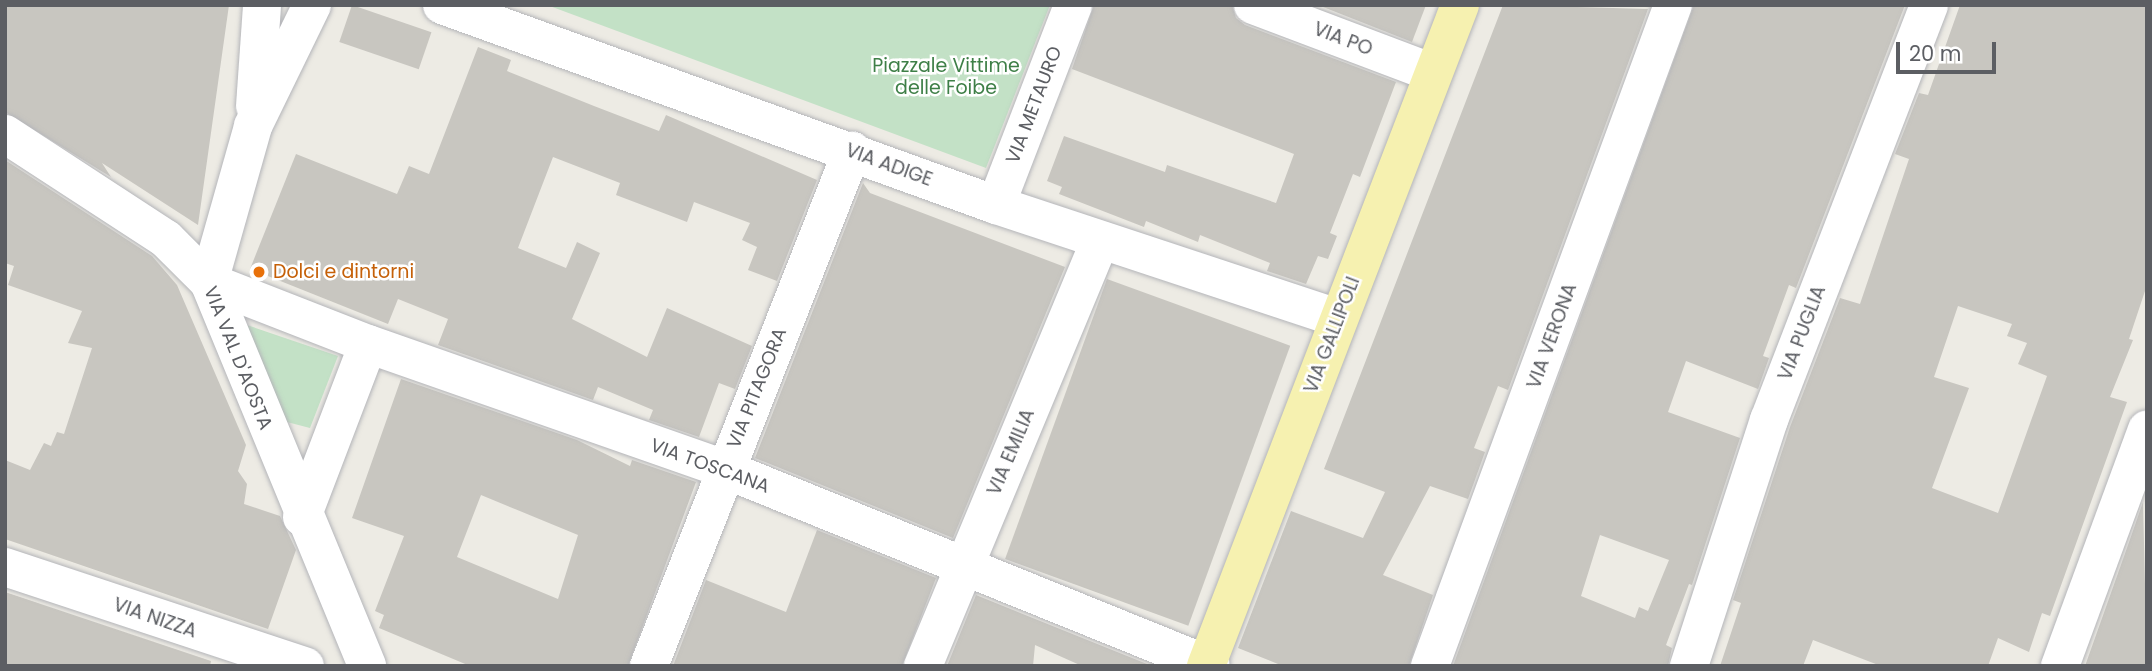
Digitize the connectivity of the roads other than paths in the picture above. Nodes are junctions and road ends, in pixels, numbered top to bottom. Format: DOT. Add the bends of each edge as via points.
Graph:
graph roads {
  1 [pos="262,5"];
  2 [pos="312,5"];
  3 [pos="442,5"];
  4 [pos="1073,5"];
  5 [pos="1253,5"];
  6 [pos="1460,5"];
  7 [pos="1673,5"];
  8 [pos="1930,5"];
  9 [pos="1433,73"];
  10 [pos="253,126"];
  11 [pos="5,134"];
  12 [pos="852,151"];
  13 [pos="996,205"];
  14 [pos="1100,240"];
  15 [pos="209,282"];
  16 [pos="1338,318"];
  17 [pos="368,344"];
  18 [pos="2147,429"];
  19 [pos="724,469"];
  20 [pos="302,517"];
  21 [pos="964,565"];
  22 [pos="5,567"];
  23 [pos="1208,665"];
  24 [pos="304,666"];
  25 [pos="367,666"];
  26 [pos="649,666"];
  27 [pos="923,666"];
  28 [pos="1430,666"];
  29 [pos="1689,666"];
  30 [pos="2060,666"];
  1 -- 10 [label="street"];
  2 -- 10 [label="street"];
  3 -- 12 [label="street, VIA ADIGE"];
  4 -- 13 [label="street, VIA METAURO"];
  5 -- 9 [label="street, VIA PO"];
  6 -- 9 [label="main road, VIA GALLIPOLI"];
  7 -- 28 [label="street, VIA VERONA"];
  8 -- 29 [label="street, VIA PUGLIA" via="1769,420"];
  9 -- 16 [label="main road, VIA GALLIPOLI"];
  10 -- 15 [label="street"];
  11 -- 15 [label="street, VIA VAL D'AOSTA" via="166,239"];
  12 -- 13 [label="street, VIA ADIGE"];
  12 -- 19 [label="street, VIA PITAGORA"];
  13 -- 14 [label="street, VIA ADIGE"];
  14 -- 16 [label="street, VIA ADIGE"];
  14 -- 21 [label="street, VIA EMILIA"];
  15 -- 17 [label="street, VIA TOSCANA"];
  15 -- 20 [label="street, VIA VAL D'AOSTA"];
  16 -- 23 [label="main road, VIA GALLIPOLI"];
  17 -- 19 [label="street, VIA TOSCANA"];
  17 -- 20 [label="street"];
  18 -- 30 [label="street"];
  19 -- 21 [label="street, VIA TOSCANA"];
  19 -- 26 [label="street, VIA PITAGORA"];
  20 -- 25 [label="street, VIA VAL D'AOSTA"];
  21 -- 23 [label="street, VIA TOSCANA"];
  21 -- 27 [label="street, VIA EMILIA"];
  22 -- 24 [label="street, VIA NIZZA"];
}
